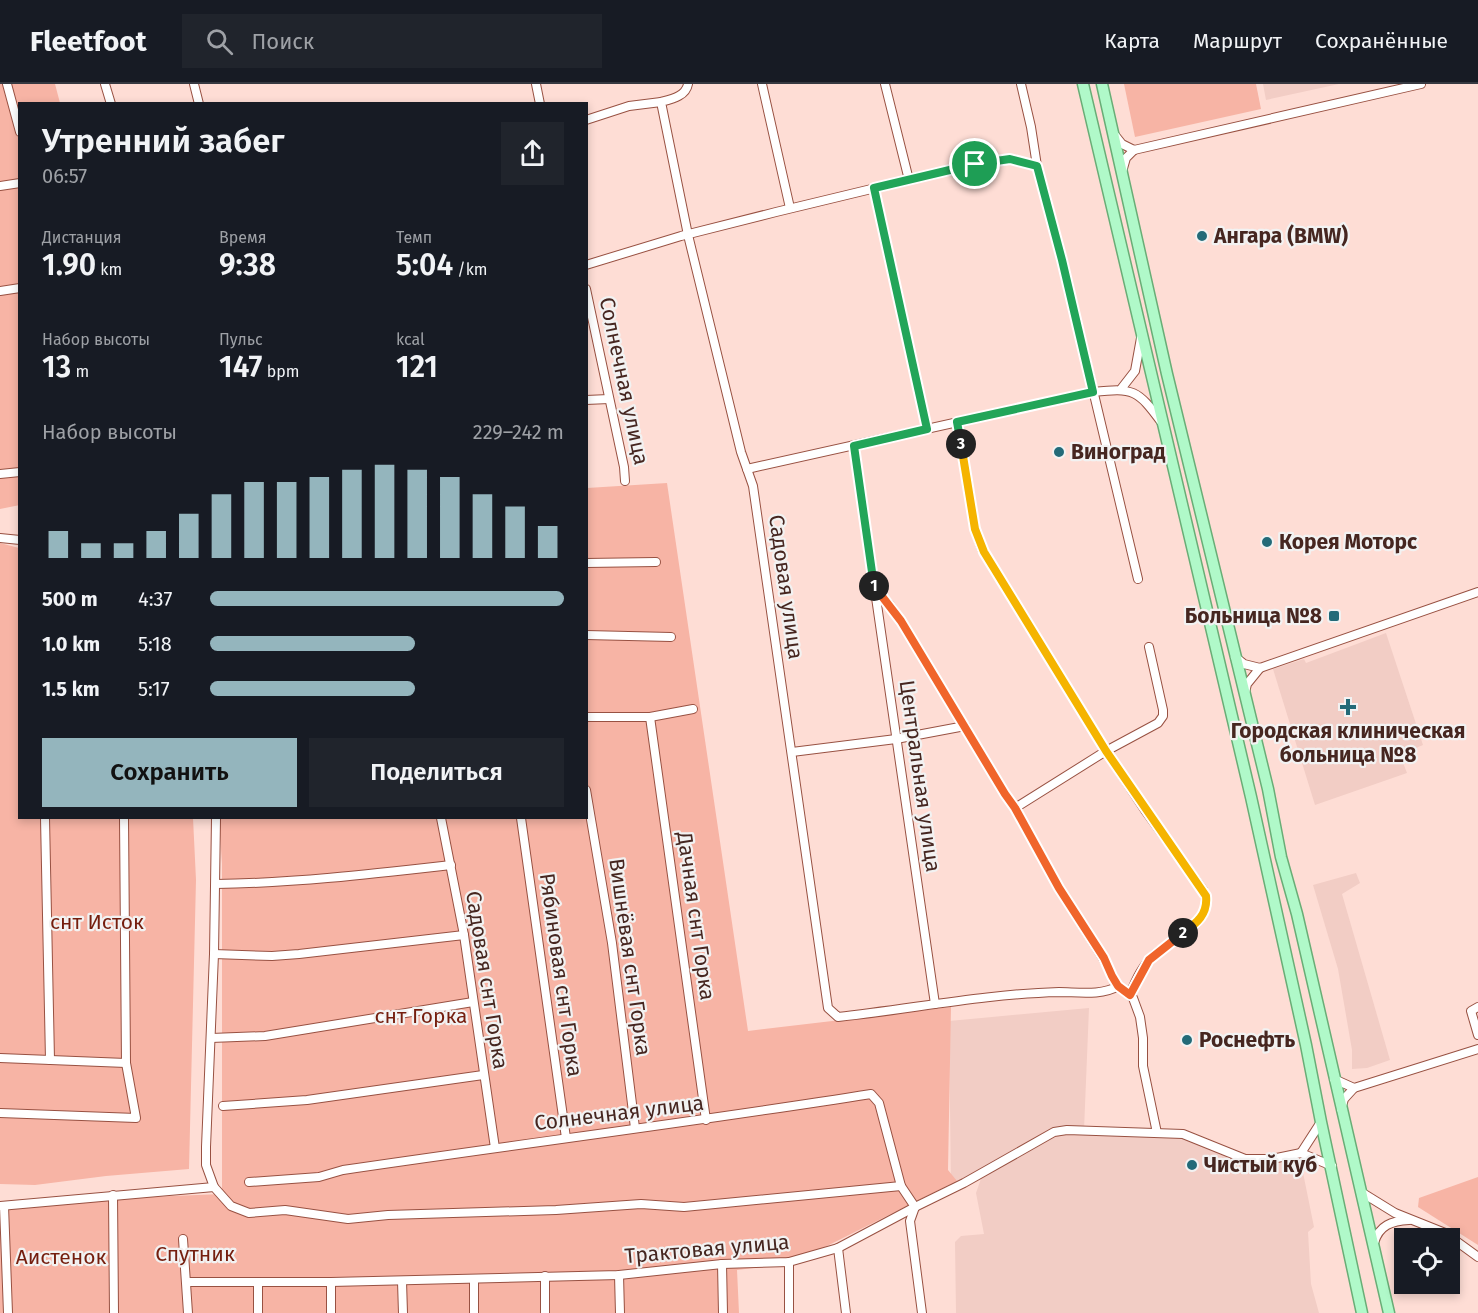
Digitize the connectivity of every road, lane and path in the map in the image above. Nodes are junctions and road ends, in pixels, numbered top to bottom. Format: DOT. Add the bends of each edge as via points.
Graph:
graph roads {
  1 [pos="7,84"];
  2 [pos="105,84"];
  3 [pos="194,84"];
  4 [pos="536,84"];
  5 [pos="687,84"];
  6 [pos="762,84"];
  7 [pos="885,84"];
  8 [pos="1021,84"];
  9 [pos="1083,84"];
  10 [pos="1102,84"];
  11 [pos="1421,84"];
  12 [pos="110,102"];
  13 [pos="198,102"];
  14 [pos="540,102"];
  15 [pos="661,102"];
  16 [pos="588,119"];
  17 [pos="18,125"];
  18 [pos="1113,133"];
  19 [pos="1134,150"];
  20 [pos="1037,166"];
  21 [pos="1122,172"];
  22 [pos="909,180"];
  23 [pos="18,183"];
  24 [pos="0,186"];
  25 [pos="874,188"];
  26 [pos="790,208"];
  27 [pos="688,235"];
  28 [pos="588,265"];
  29 [pos="18,288"];
  30 [pos="0,291"];
  31 [pos="588,299"];
  32 [pos="1141,336"];
  33 [pos="1121,389"];
  34 [pos="1093,392"];
  35 [pos="609,399"];
  36 [pos="588,400"];
  37 [pos="957,422"];
  38 [pos="1162,423"];
  39 [pos="927,429"];
  40 [pos="854,446"];
  41 [pos="747,469"];
  42 [pos="0,472"];
  43 [pos="18,472"];
  44 [pos="625,481"];
  45 [pos="0,538"];
  46 [pos="18,540"];
  47 [pos="656,562"];
  48 [pos="588,563"];
  49 [pos="1138,579"];
  50 [pos="874,588"];
  51 [pos="1478,592"];
  52 [pos="588,635"];
  53 [pos="671,637"];
  54 [pos="1149,647"];
  55 [pos="1235,657"];
  56 [pos="1260,668"];
  57 [pos="1245,695"];
  58 [pos="693,710"];
  59 [pos="588,717"];
  60 [pos="650,717"];
  61 [pos="965,726"];
  62 [pos="896,739"];
  63 [pos="1106,751"];
  64 [pos="792,752"];
  65 [pos="588,802"];
  66 [pos="1015,808"];
  67 [pos="45,819"];
  68 [pos="124,819"];
  69 [pos="216,819"];
  70 [pos="441,819"];
  71 [pos="521,819"];
  72 [pos="450,865"];
  73 [pos="216,884"];
  74 [pos="464,935"];
  75 [pos="214,954"];
  76 [pos="1118,986"];
  77 [pos="1130,995"];
  78 [pos="473,1002"];
  79 [pos="936,1004"];
  80 [pos="1478,1007"];
  81 [pos="1478,1035"];
  82 [pos="211,1038"];
  83 [pos="1478,1049"];
  84 [pos="0,1058"];
  85 [pos="50,1060"];
  86 [pos="126,1062"];
  87 [pos="483,1075"];
  88 [pos="1334,1079"];
  89 [pos="1354,1088"];
  90 [pos="223,1106"];
  91 [pos="1341,1109"];
  92 [pos="0,1113"];
  93 [pos="706,1120"];
  94 [pos="1321,1122"];
  95 [pos="635,1128"];
  96 [pos="1157,1133"];
  97 [pos="566,1138"];
  98 [pos="495,1148"];
  99 [pos="1301,1153"];
  100 [pos="1332,1166"];
  101 [pos="249,1182"];
  102 [pos="901,1186"];
  103 [pos="214,1187"];
  104 [pos="1361,1192"];
  105 [pos="113,1195"];
  106 [pos="2,1206"];
  107 [pos="915,1207"];
  108 [pos="1410,1220"];
  109 [pos="183,1239"];
  110 [pos="1373,1246"];
  111 [pos="838,1248"];
  112 [pos="1478,1257"];
  113 [pos="789,1262"];
  114 [pos="722,1264"];
  115 [pos="619,1275"];
  116 [pos="545,1276"];
  117 [pos="474,1279"];
  118 [pos="402,1281"];
  119 [pos="188,1282"];
  120 [pos="258,1282"];
  121 [pos="331,1282"];
  122 [pos="8,1313"];
  123 [pos="114,1313"];
  124 [pos="188,1313"];
  125 [pos="258,1313"];
  126 [pos="331,1313"];
  127 [pos="403,1313"];
  128 [pos="474,1313"];
  129 [pos="545,1313"];
  130 [pos="620,1313"];
  131 [pos="723,1313"];
  132 [pos="789,1313"];
  133 [pos="846,1313"];
  134 [pos="922,1313"];
  135 [pos="1362,1313"];
  136 [pos="1389,1313"];
  1 -- 17 [label="street"];
  2 -- 12 [label="street"];
  3 -- 13 [label="street"];
  4 -- 14 [label="street"];
  5 -- 15 [label="street" via="685,92"];
  6 -- 26 [label="street"];
  7 -- 22 [label="street"];
  8 -- 20 [label="street"];
  9 -- 32 [label="main road"];
  10 -- 18 [label="main road"];
  11 -- 19 [label="street"];
  15 -- 16 [label="street" via="629,106"];
  15 -- 27 [label="street, Садовая улица"];
  18 -- 19 [label="street"];
  18 -- 21 [label="main road"];
  19 -- 21 [label="street" via="1126,158"];
  20 -- 22 [label="street" via="1005,159"];
  20 -- 34 [label="street"];
  21 -- 55 [label="main road"];
  22 -- 25 [label="street"];
  23 -- 24 [label="street"];
  25 -- 26 [label="street"];
  25 -- 39 [label="street"];
  26 -- 27 [label="street"];
  27 -- 28 [label="street"];
  27 -- 41 [label="street, Садовая улица"];
  29 -- 30 [label="street"];
  31 -- 35 [label="street, Солнечная улица"];
  32 -- 33 [label="street" via="1136,371"];
  32 -- 38 [label="main road"];
  33 -- 34 [label="street"];
  33 -- 38 [label="street" via="1131,390"];
  34 -- 37 [label="street"];
  34 -- 49 [label="street"];
  35 -- 36 [label="street"];
  35 -- 44 [label="street, Солнечная улица"];
  37 -- 39 [label="street"];
  37 -- 63 [label="street" via="975,529 984,552"];
  38 -- 94 [label="main road" via="1251,797"];
  39 -- 40 [label="street"];
  40 -- 41 [label="street"];
  40 -- 50 [label="street, Центральная улица"];
  41 -- 64 [label="street, Садовая улица"];
  42 -- 43 [label="street"];
  45 -- 46 [label="street"];
  47 -- 48 [label="street"];
  50 -- 61 [label="street" via="901,621"];
  50 -- 62 [label="street, Центральная улица"];
  51 -- 56 [label="street"];
  52 -- 53 [label="street"];
  54 -- 63 [label="street" via="1163,716 1158,723"];
  55 -- 56 [label="street"];
  55 -- 57 [label="main road"];
  56 -- 57 [label="street" via="1247,684"];
  57 -- 88 [label="main road"];
  58 -- 60 [label="street"];
  59 -- 60 [label="street"];
  60 -- 93 [label="street, Дачная снт Горка"];
  61 -- 62 [label="street"];
  61 -- 66 [label="street"];
  62 -- 64 [label="street"];
  62 -- 79 [label="street, Центральная улица"];
  63 -- 66 [label="street"];
  63 -- 77 [label="street" via="1206,899 1201,918 1149,960"];
  64 -- 79 [label="street, Садовая улица" via="829,1010 838,1017"];
  65 -- 95 [label="street, Вишнёвая снт Горка" via="612,943"];
  66 -- 76 [label="street"];
  67 -- 85 [label="street"];
  68 -- 86 [label="street"];
  69 -- 73 [label="street"];
  70 -- 72 [label="street, Садовая снт Горка"];
  71 -- 97 [label="street, Рябиновая снт Горка"];
  72 -- 73 [label="street" via="341,878"];
  72 -- 74 [label="street, Садовая снт Горка"];
  73 -- 75 [label="street"];
  74 -- 75 [label="street" via="300,954"];
  74 -- 78 [label="street, Садовая снт Горка"];
  75 -- 82 [label="street"];
  76 -- 77 [label="street"];
  76 -- 79 [label="street, Садовая улица" via="1105,991"];
  77 -- 96 [label="street" via="1140,1017 1143,1066"];
  78 -- 82 [label="street" via="265,1036"];
  78 -- 87 [label="street, Садовая снт Горка"];
  80 -- 81 [label="street" via="1471,1011"];
  82 -- 103 [label="street" via="206,1165"];
  83 -- 89 [label="street"];
  84 -- 85 [label="street"];
  85 -- 86 [label="street"];
  86 -- 92 [label="street" via="136,1118"];
  87 -- 90 [label="street" via="306,1100"];
  87 -- 98 [label="street, Садовая снт Горка"];
  88 -- 89 [label="street"];
  88 -- 91 [label="main road"];
  89 -- 91 [label="street"];
  91 -- 104 [label="main road"];
  93 -- 95 [label="street, Солнечная улица"];
  93 -- 102 [label="street, Солнечная улица" via="871,1094 879,1103"];
  94 -- 99 [label="street"];
  94 -- 100 [label="main road"];
  95 -- 97 [label="street, Солнечная улица"];
  96 -- 99 [label="street, Трактовая улица" via="1183,1134 1245,1159"];
  96 -- 107 [label="street, Трактовая улица" via="1054,1132"];
  97 -- 98 [label="street, Солнечная улица"];
  98 -- 101 [label="street, Солнечная улица" via="343,1170 319,1177"];
  99 -- 100 [label="street"];
  100 -- 135 [label="main road"];
  102 -- 103 [label="street" via="684,1207 641,1204 348,1219 285,1210 249,1213 231,1206"];
  102 -- 107 [label="street, Солнечная улица"];
  103 -- 105 [label="street"];
  104 -- 108 [label="street"];
  104 -- 110 [label="main road"];
  105 -- 106 [label="street"];
  105 -- 123 [label="street"];
  106 -- 122 [label="street"];
  107 -- 111 [label="street, Трактовая улица"];
  107 -- 134 [label="street" via="910,1221"];
  108 -- 110 [label="street" via="1392,1222 1382,1228"];
  108 -- 112 [label="street" via="1445,1233"];
  109 -- 119 [label="street"];
  110 -- 136 [label="main road"];
  111 -- 113 [label="street, Трактовая улица"];
  111 -- 133 [label="street"];
  113 -- 114 [label="street, Трактовая улица"];
  113 -- 132 [label="street"];
  114 -- 115 [label="street, Трактовая улица"];
  114 -- 131 [label="street"];
  115 -- 116 [label="street, Трактовая улица"];
  115 -- 130 [label="street"];
  116 -- 117 [label="street, Трактовая улица"];
  116 -- 129 [label="street"];
  117 -- 118 [label="street, Трактовая улица"];
  117 -- 128 [label="street"];
  118 -- 121 [label="street, Трактовая улица"];
  118 -- 127 [label="street"];
  119 -- 120 [label="street, Трактовая улица"];
  119 -- 124 [label="street"];
  120 -- 121 [label="street, Трактовая улица"];
  120 -- 125 [label="street"];
  121 -- 126 [label="street"];
}
